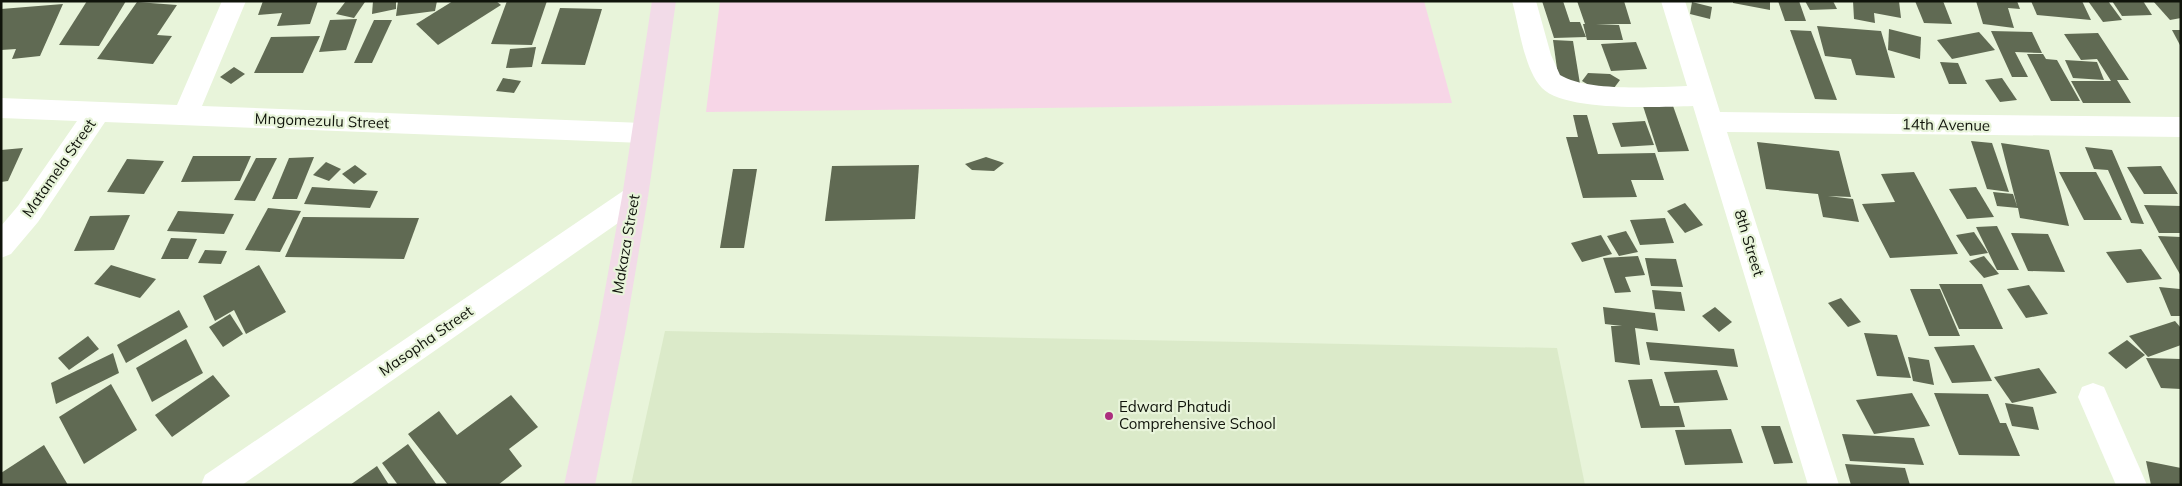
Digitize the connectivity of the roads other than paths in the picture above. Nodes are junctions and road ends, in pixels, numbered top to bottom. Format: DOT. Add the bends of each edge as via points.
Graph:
graph roads {
  1 [pos="234,1"];
  2 [pos="664,1"];
  3 [pos="1524,1"];
  4 [pos="1673,1"];
  5 [pos="1703,96"];
  6 [pos="1,108"];
  7 [pos="98,113"];
  8 [pos="185,115"];
  9 [pos="1711,122"];
  10 [pos="2181,127"];
  11 [pos="643,133"];
  12 [pos="635,197"];
  13 [pos="1,246"];
  14 [pos="2092,397"];
  15 [pos="216,485"];
  16 [pos="579,485"];
  17 [pos="1824,485"];
  18 [pos="2132,485"];
  1 -- 8 [label="street"];
  2 -- 11 [label="street, Makaza Street"];
  3 -- 5 [label="street" via="1544,70 1552,83 1569,92 1592,95"];
  4 -- 5 [label="street, 8th Street"];
  5 -- 9 [label="street, 8th Street"];
  6 -- 7 [label="street, Mngomezulu Street"];
  7 -- 8 [label="street, Mngomezulu Street"];
  7 -- 13 [label="street, Matamela Street" via="28,214"];
  8 -- 11 [label="street, Mngomezulu Street"];
  9 -- 10 [label="street, 14th Avenue"];
  9 -- 17 [label="street, 8th Street"];
  11 -- 12 [label="street, Makaza Street"];
  12 -- 15 [label="street, Masopha Street"];
  12 -- 16 [label="street, Makaza Street"];
  14 -- 18 [label="street"];
}
